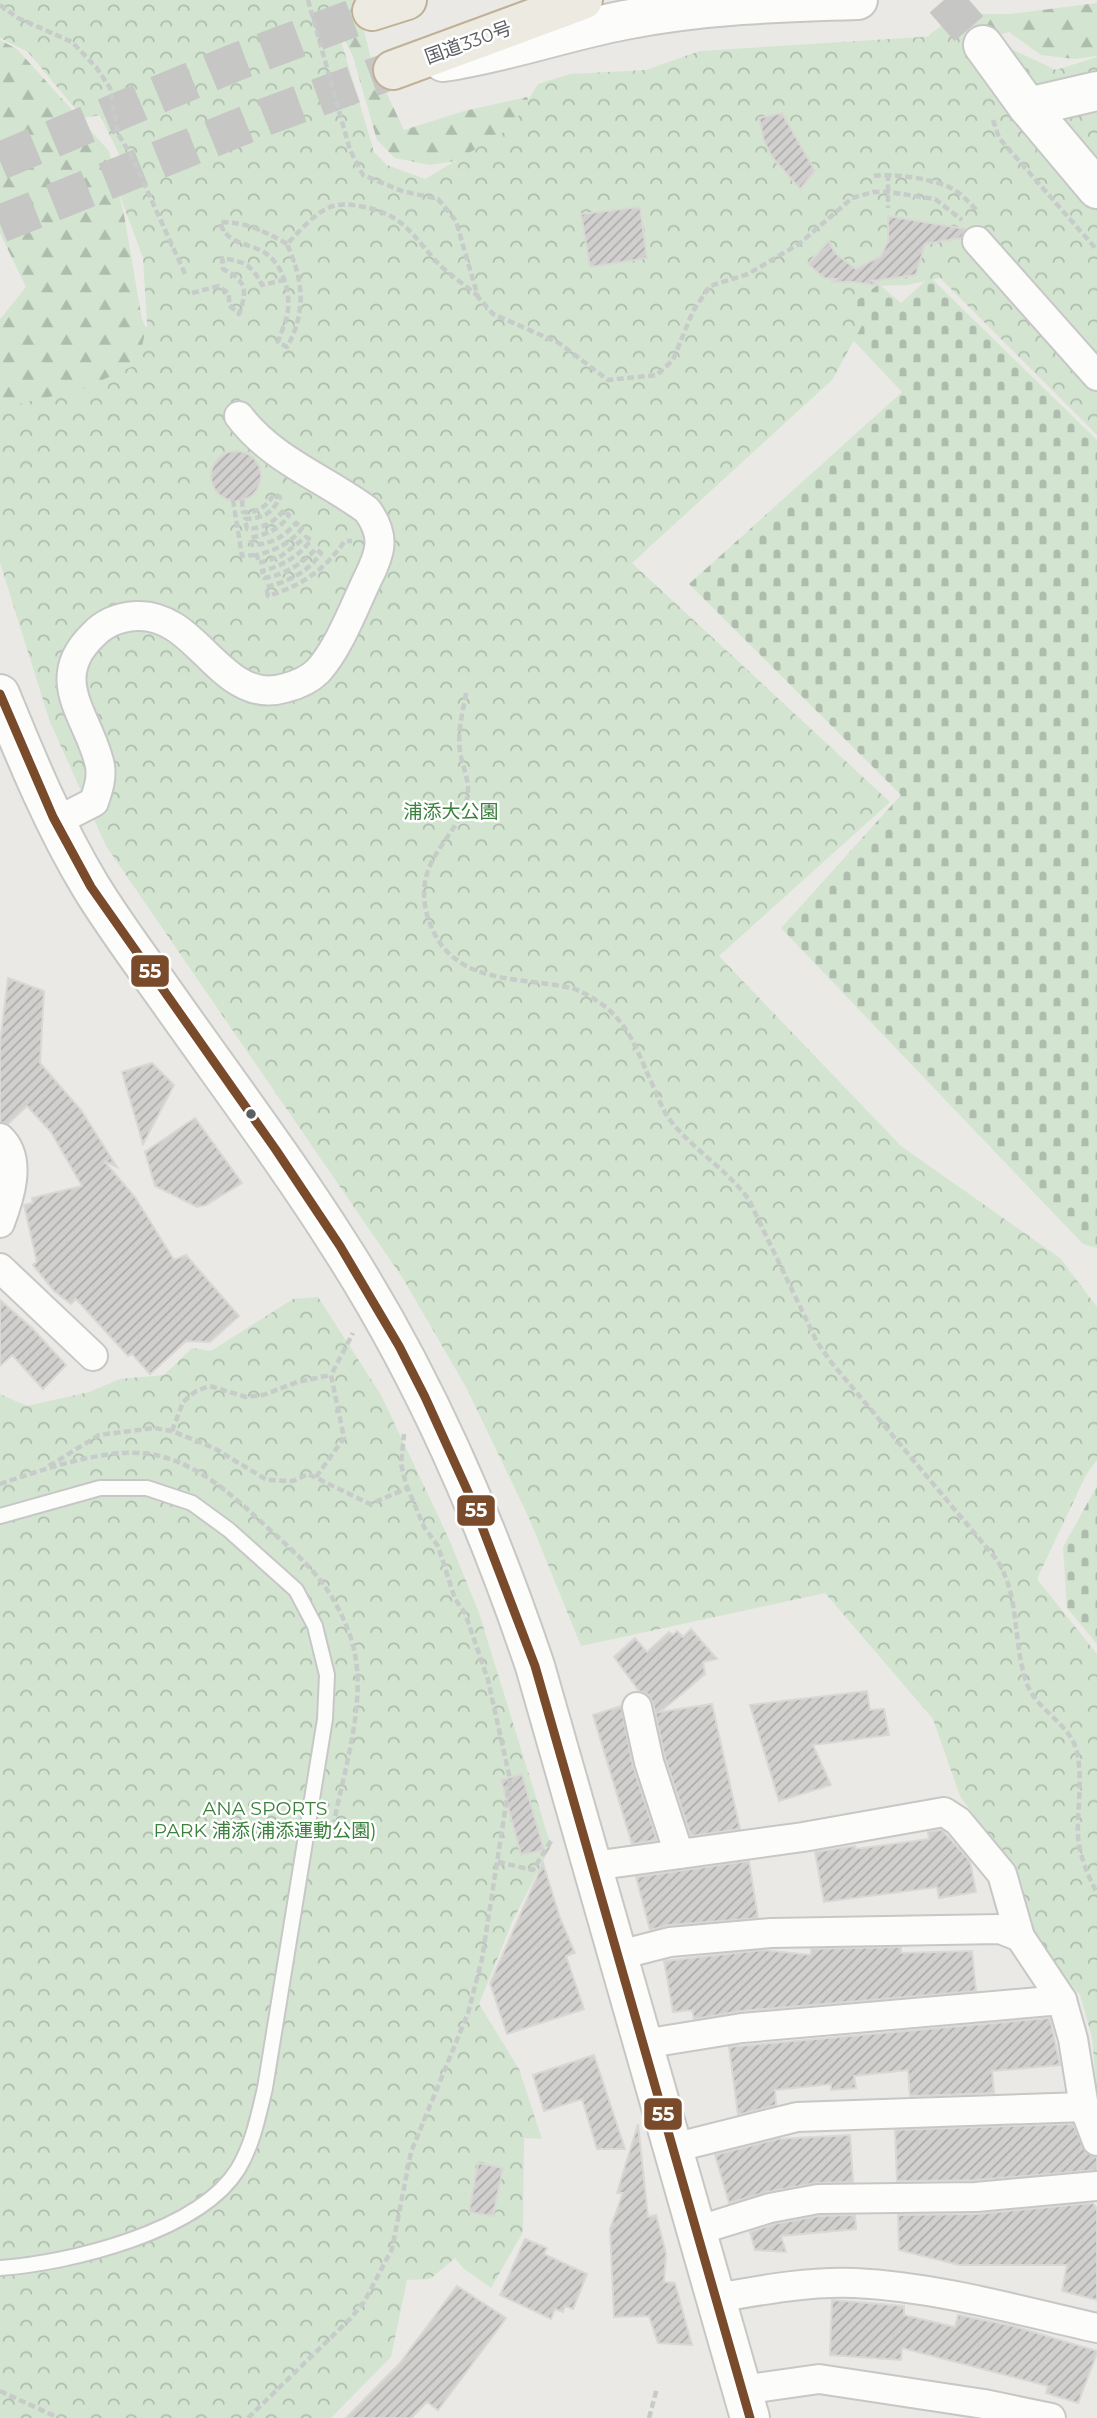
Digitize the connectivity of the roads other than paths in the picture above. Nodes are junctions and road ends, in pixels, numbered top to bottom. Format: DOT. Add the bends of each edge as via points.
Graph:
graph roads {
  1 [pos="583,0"];
  2 [pos="858,0"];
  3 [pos="983,46"];
  4 [pos="393,69"];
  5 [pos="1097,91"];
  6 [pos="1028,107"];
  7 [pos="1097,189"];
  8 [pos="977,241"];
  9 [pos="1097,376"];
  10 [pos="239,416"];
  11 [pos="0,694"];
  12 [pos="57,821"];
  13 [pos="0,1138"];
  14 [pos="0,1223"];
  15 [pos="0,1268"];
  16 [pos="93,1356"];
  17 [pos="0,1516"];
  18 [pos="637,1707"];
  19 [pos="679,1854"];
  20 [pos="593,1866"];
  21 [pos="1020,1937"];
  22 [pos="619,1955"];
  23 [pos="1062,2000"];
  24 [pos="643,2044"];
  25 [pos="1084,2107"];
  26 [pos="1097,2141"];
  27 [pos="673,2148"];
  28 [pos="1097,2186"];
  29 [pos="696,2231"];
  30 [pos="0,2268"];
  31 [pos="717,2298"];
  32 [pos="1097,2329"];
  33 [pos="746,2404"];
  34 [pos="1051,2418"];
  1 -- 4 [label="highway, 国道330号"];
  2 -- 4 [label="main road" via="692,9 571,32 488,55"];
  3 -- 6 [label="main road"];
  5 -- 6 [label="main road"];
  6 -- 7 [label="main road"];
  8 -- 9 [label="street"];
  10 -- 12 [label="street" via="270,448 367,510 376,522 381,544 375,564 316,674 280,690 242,684 183,632 155,617 121,618 101,627 76,658 72,672 79,715 97,755 101,779 94,802"];
  11 -- 12 [label="main road"];
  12 -- 20 [label="main road" via="105,908 326,1225 415,1373 466,1483 515,1608"];
  13 -- 14 [label="street" via="12,1165"];
  15 -- 16 [label="street"];
  17 -- 30 [label="lane" via="100,1488 147,1488 191,1503 296,1590 315,1626 327,1675 325,1720 265,2088 254,2137 237,2171 213,2197 172,2222 118,2245 62,2260"];
  18 -- 19 [label="street" via="649,1762"];
  19 -- 20 [label="street"];
  19 -- 21 [label="street" via="944,1812 958,1821 1002,1874"];
  20 -- 22 [label="main road"];
  21 -- 22 [label="street" via="1000,1929 771,1933 670,1942"];
  21 -- 23 [label="street"];
  22 -- 24 [label="main road"];
  23 -- 24 [label="street" via="742,2028"];
  23 -- 25 [label="street"];
  24 -- 27 [label="main road"];
  25 -- 26 [label="street"];
  25 -- 27 [label="street" via="797,2117"];
  27 -- 29 [label="main road"];
  28 -- 29 [label="street" via="976,2197 818,2199"];
  29 -- 31 [label="main road"];
  31 -- 32 [label="street" via="822,2283 856,2283 959,2296"];
  31 -- 33 [label="main road"];
  33 -- 34 [label="street" via="820,2379"];
}
